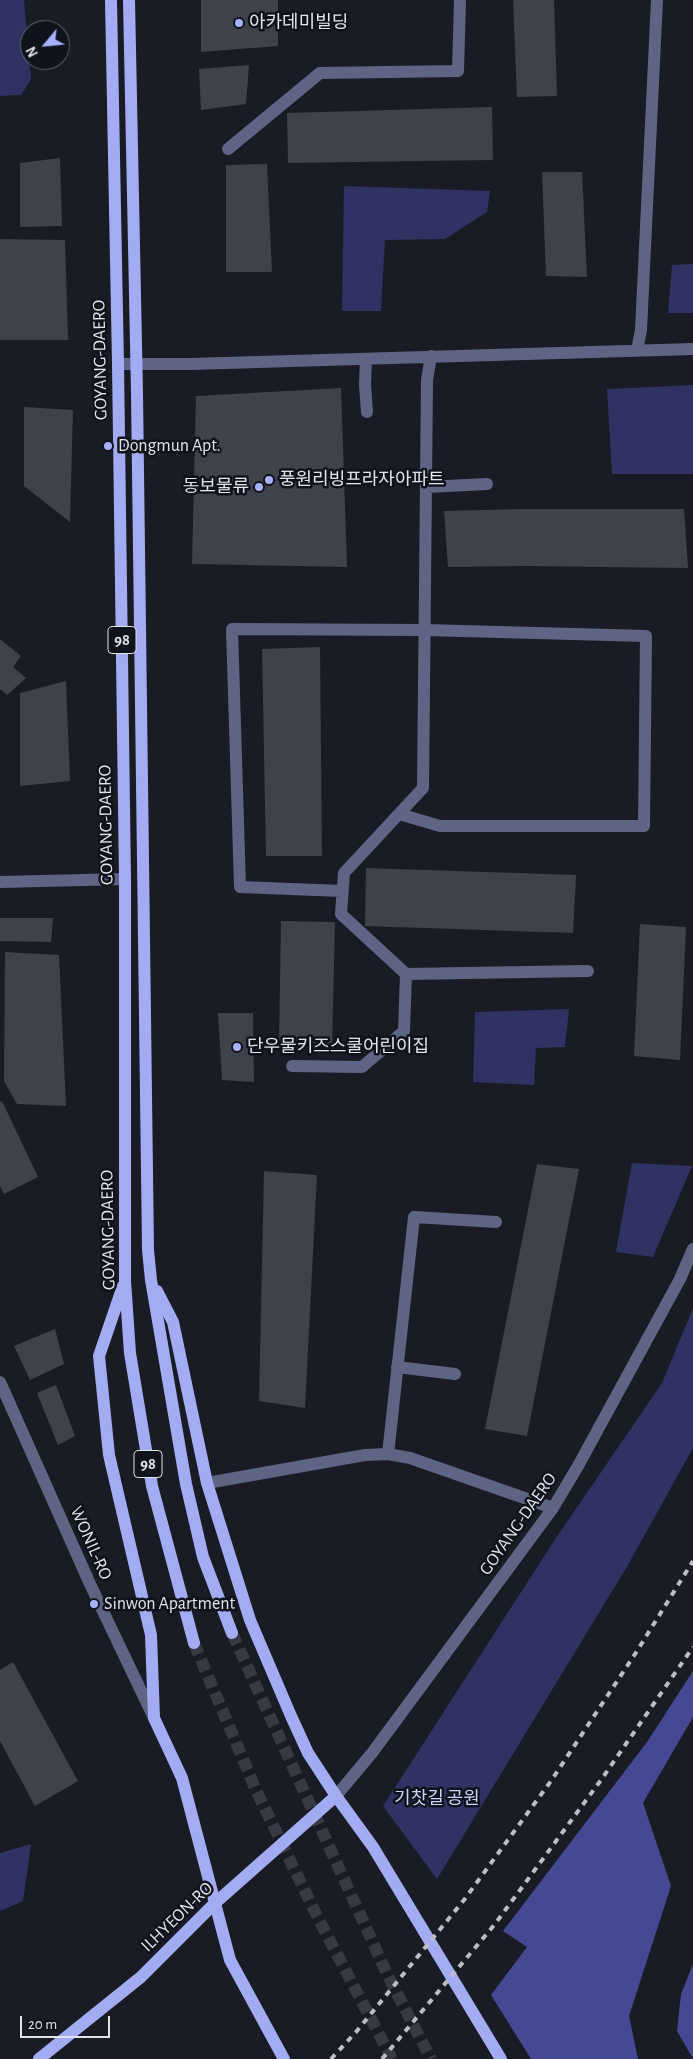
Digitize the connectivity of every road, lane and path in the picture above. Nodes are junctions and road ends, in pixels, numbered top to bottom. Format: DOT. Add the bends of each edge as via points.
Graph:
graph roads {
  1 [pos="111,0"];
  2 [pos="129,0"];
  3 [pos="460,0"];
  4 [pos="657,0"];
  5 [pos="228,149"];
  6 [pos="693,349"];
  7 [pos="637,350"];
  8 [pos="431,356"];
  9 [pos="366,359"];
  10 [pos="118,364"];
  11 [pos="137,364"];
  12 [pos="367,412"];
  13 [pos="487,484"];
  14 [pos="426,487"];
  15 [pos="425,630"];
  16 [pos="399,814"];
  17 [pos="124,879"];
  18 [pos="0,882"];
  19 [pos="342,891"];
  20 [pos="588,971"];
  21 [pos="406,974"];
  22 [pos="292,1066"];
  23 [pos="496,1222"];
  24 [pos="693,1249"];
  25 [pos="151,1280"];
  26 [pos="125,1281"];
  27 [pos="397,1367"];
  28 [pos="455,1374"];
  29 [pos="0,1382"];
  30 [pos="388,1454"];
  31 [pos="207,1483"];
  32 [pos="553,1508"];
  33 [pos="232,1633"];
  34 [pos="194,1642"];
  35 [pos="154,1718"];
  36 [pos="336,1796"];
  37 [pos="214,1904"];
  38 [pos="40,2059"];
  39 [pos="284,2059"];
  40 [pos="501,2059"];
  1 -- 10 [label="main road, GOYANG-DAERO / 98"];
  2 -- 11 [label="main road, GOYANG-DAERO / 98"];
  3 -- 5 [label="street" via="458,71 320,72"];
  4 -- 7 [label="street" via="641,330"];
  6 -- 7 [label="street"];
  7 -- 8 [label="street"];
  8 -- 9 [label="street"];
  8 -- 14 [label="street" via="427,380"];
  9 -- 11 [label="street"];
  9 -- 12 [label="street"];
  10 -- 11 [label="street"];
  10 -- 17 [label="main road, GOYANG-DAERO / 98"];
  11 -- 25 [label="main road, GOYANG-DAERO / 98" via="148,1250"];
  13 -- 14 [label="street"];
  14 -- 15 [label="street"];
  15 -- 16 [label="street" via="423,788"];
  15 -- 16 [label="street" via="646,636 644,826 440,826"];
  15 -- 19 [label="street" via="232,629 240,886"];
  16 -- 19 [label="street" via="344,873"];
  17 -- 18 [label="street"];
  17 -- 26 [label="main road, GOYANG-DAERO / 98"];
  19 -- 21 [label="street" via="341,914"];
  20 -- 21 [label="street"];
  21 -- 22 [label="street" via="404,1031 362,1067"];
  23 -- 27 [label="street" via="414,1217"];
  24 -- 32 [label="street, GOYANG-DAERO" via="680,1279"];
  25 -- 31 [label="main road" via="173,1322"];
  25 -- 33 [label="main road, GOYANG-DAERO / 98" via="184,1474 203,1557"];
  26 -- 34 [label="main road, GOYANG-DAERO / 98" via="130,1353 152,1486"];
  26 -- 35 [label="main road" via="99,1356 109,1455 151,1635"];
  27 -- 28 [label="street"];
  27 -- 30 [label="street"];
  29 -- 35 [label="street, WONIL-RO"];
  30 -- 31 [label="street" via="365,1455"];
  30 -- 32 [label="street" via="410,1458"];
  31 -- 36 [label="main road" via="250,1620 308,1753"];
  32 -- 36 [label="street, GOYANG-DAERO" via="372,1753"];
  35 -- 37 [label="main road" via="182,1778"];
  36 -- 37 [label="main road, ILHYEON-RO"];
  36 -- 40 [label="main road" via="373,1847"];
  37 -- 38 [label="main road, ILHYEON-RO" via="141,1977"];
  37 -- 39 [label="main road" via="230,1960"];
}
